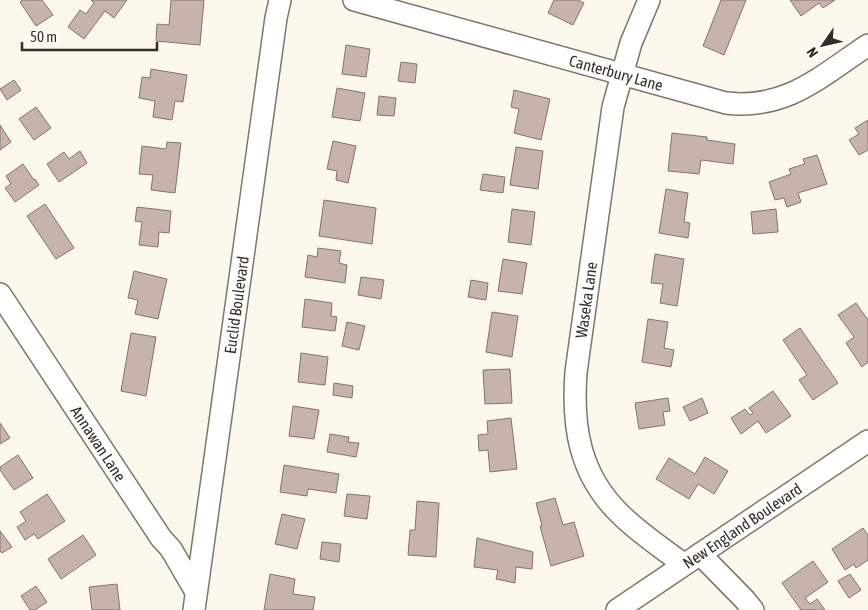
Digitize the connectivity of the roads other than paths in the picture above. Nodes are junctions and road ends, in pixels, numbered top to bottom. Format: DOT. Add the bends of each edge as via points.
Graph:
graph roads {
  1 [pos="280,0"];
  2 [pos="354,0"];
  3 [pos="649,0"];
  4 [pos="868,45"];
  5 [pos="622,75"];
  6 [pos="0,294"];
  7 [pos="868,441"];
  8 [pos="692,559"];
  9 [pos="195,601"];
  10 [pos="617,610"];
  11 [pos="752,610"];
  1 -- 9 [label="street, Euclid Boulevard"];
  2 -- 5 [label="street, Canterbury Lane"];
  3 -- 5 [label="street, Waseka Lane"];
  4 -- 5 [label="street, Canterbury Lane" via="799,90 762,103 726,103"];
  5 -- 8 [label="street, Waseka Lane" via="613,106 576,372 575,421 588,467 606,497 632,526"];
  6 -- 9 [label="street, Annawan Lane" via="171,549"];
  7 -- 8 [label="street, New England Boulevard"];
  8 -- 10 [label="street, New England Boulevard"];
  8 -- 11 [label="street, Waseka Lane" via="745,600"];
}
